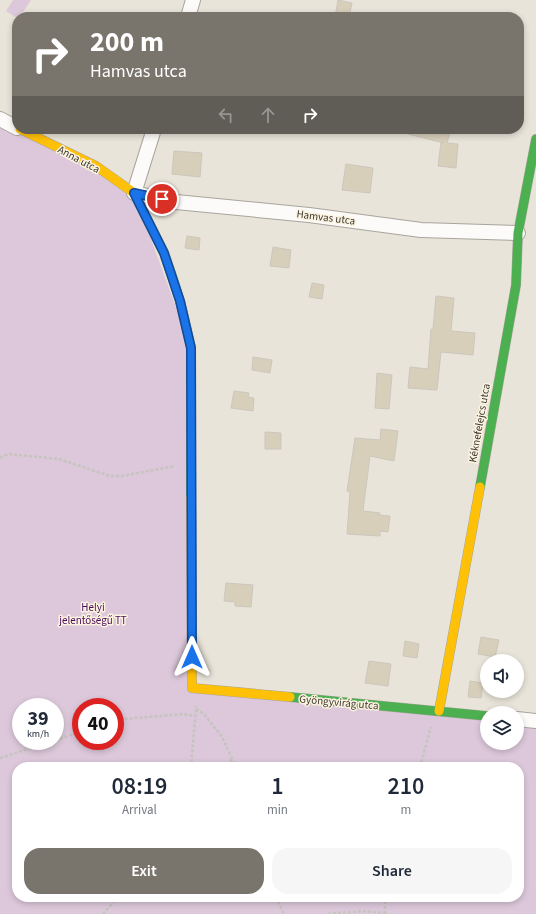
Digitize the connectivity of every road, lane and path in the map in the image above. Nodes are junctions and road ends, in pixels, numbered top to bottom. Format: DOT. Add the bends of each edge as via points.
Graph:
graph roads {
  1 [pos="193,0"];
  2 [pos="189,12"];
  3 [pos="0,120"];
  4 [pos="12,126"];
  5 [pos="30,134"];
  6 [pos="152,134"];
  7 [pos="536,139"];
  8 [pos="134,193"];
  9 [pos="518,233"];
  10 [pos="0,458"];
  11 [pos="191,464"];
  12 [pos="192,688"];
  13 [pos="440,711"];
  14 [pos="480,715"];
  15 [pos="196,716"];
  16 [pos="124,719"];
  17 [pos="524,720"];
  18 [pos="536,721"];
  19 [pos="24,750"];
  20 [pos="231,756"];
  21 [pos="0,758"];
  22 [pos="191,762"];
  23 [pos="230,762"];
  24 [pos="234,762"];
  25 [pos="421,762"];
  26 [pos="114,902"];
  27 [pos="278,902"];
  28 [pos="385,902"];
  29 [pos="385,913"];
  30 [pos="103,914"];
  31 [pos="284,914"];
  32 [pos="328,914"];
  1 -- 2 [label="street"];
  3 -- 4 [label="street"];
  5 -- 8 [label="street, Anna utca" via="96,166"];
  6 -- 8 [label="street"];
  7 -- 9 [label="street, Kéknefelejcs utca"];
  8 -- 9 [label="street, Hamvas utca" via="176,202 309,215 421,230"];
  8 -- 11 [label="street, Anna utca" via="164,253 180,301 191,348"];
  9 -- 13 [label="street, Kéknefelejcs utca" via="516,285"];
  10 -- 11 [label="path" via="8,454 59,459 110,476"];
  11 -- 12 [label="street, Anna utca"];
  12 -- 13 [label="street, Gyöngyvirág utca"];
  13 -- 14 [label="street, Gyöngyvirág utca"];
  13 -- 25 [label="path" via="430,729"];
  15 -- 16 [label="path" via="183,714"];
  15 -- 20 [label="path" via="196,709 204,714 222,737"];
  15 -- 22 [label="path"];
  17 -- 18 [label="street"];
  19 -- 21 [label="path"];
  20 -- 23 [label="path"];
  20 -- 24 [label="path"];
  26 -- 30 [label="path"];
  27 -- 31 [label="path"];
  28 -- 29 [label="path"];
  29 -- 32 [label="path" via="361,910"];
}
